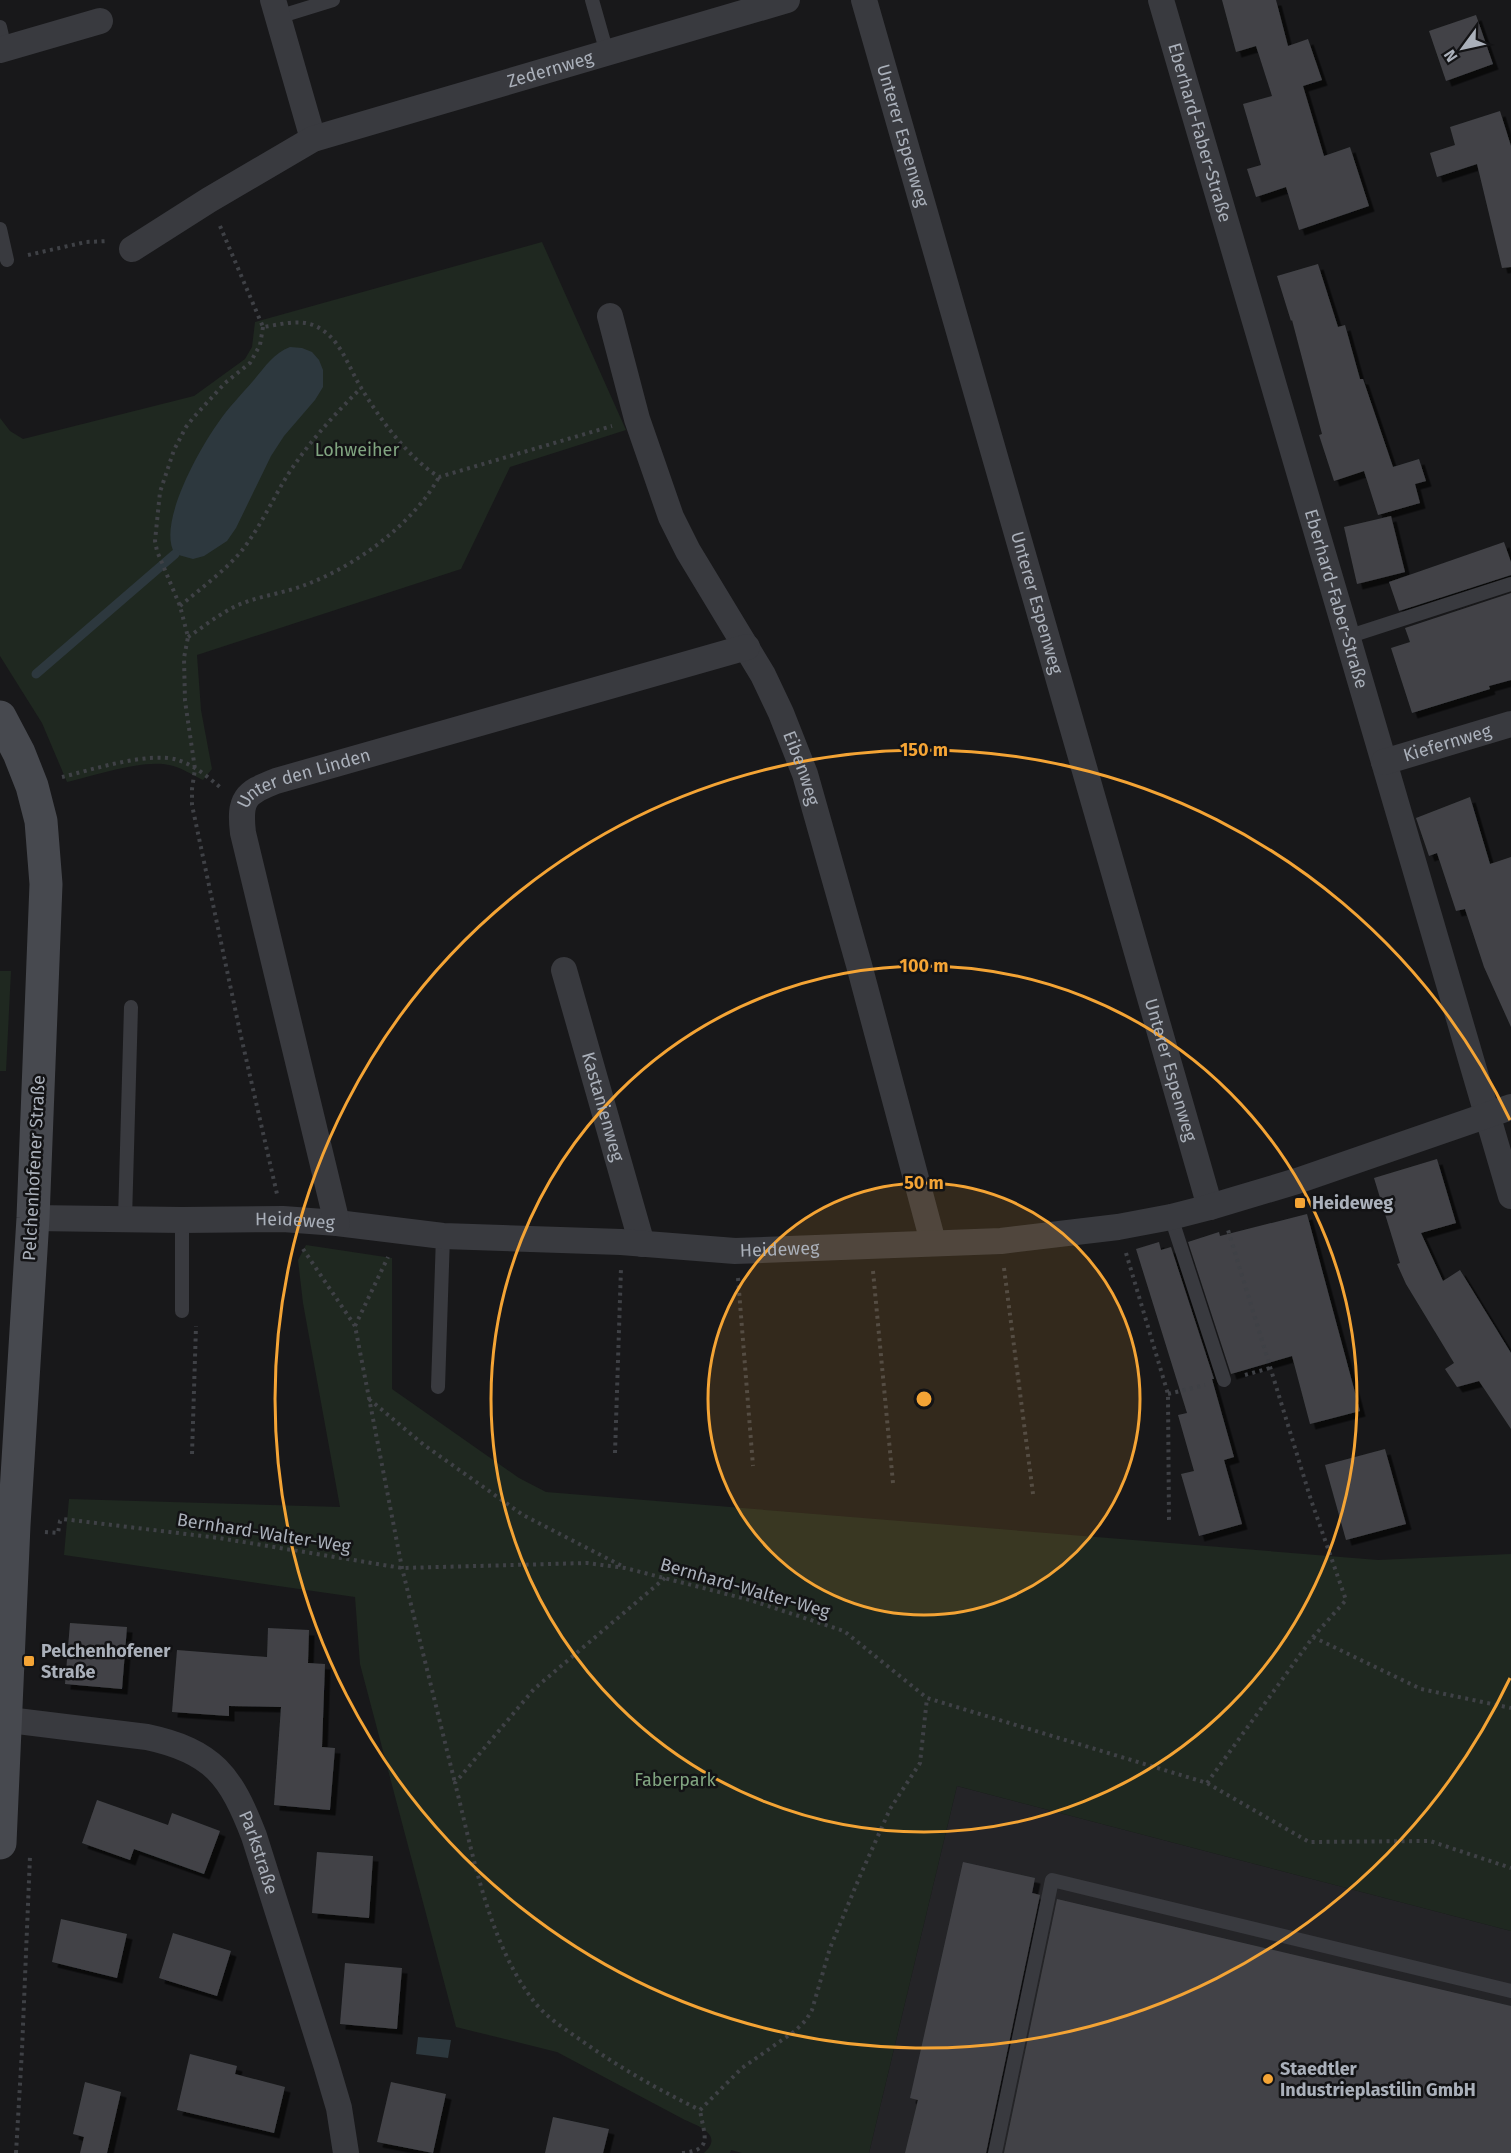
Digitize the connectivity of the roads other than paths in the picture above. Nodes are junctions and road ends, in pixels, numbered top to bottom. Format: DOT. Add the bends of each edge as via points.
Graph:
graph roads {
  1 [pos="333,0"];
  2 [pos="592,0"];
  3 [pos="787,0"];
  4 [pos="864,0"];
  5 [pos="1161,0"];
  6 [pos="276,9"];
  7 [pos="100,21"];
  8 [pos="2,42"];
  9 [pos="608,53"];
  10 [pos="313,139"];
  11 [pos="0,229"];
  12 [pos="132,249"];
  13 [pos="8,260"];
  14 [pos="610,316"];
  15 [pos="1511,584"];
  16 [pos="1347,637"];
  17 [pos="747,647"];
  18 [pos="0,717"];
  19 [pos="1511,723"];
  20 [pos="1384,762"];
  21 [pos="564,970"];
  22 [pos="131,1007"];
  23 [pos="1499,1111"];
  24 [pos="1511,1196"];
  25 [pos="1215,1205"];
  26 [pos="1171,1217"];
  27 [pos="33,1218"];
  28 [pos="124,1220"];
  29 [pos="182,1220"];
  30 [pos="337,1222"];
  31 [pos="444,1236"];
  32 [pos="933,1242"];
  33 [pos="631,1243"];
  34 [pos="182,1311"];
  35 [pos="1224,1380"];
  36 [pos="438,1387"];
  37 [pos="3,1719"];
  38 [pos="15,1845"];
  39 [pos="1511,1991"];
  40 [pos="346,2153"];
  41 [pos="995,2153"];
  1 -- 6 [label="lane"];
  2 -- 9 [label="lane"];
  3 -- 9 [label="street, Zedernweg"];
  4 -- 25 [label="street, Unterer Espenweg"];
  5 -- 16 [label="street, Eberhard-Faber-Straße"];
  6 -- 10 [label="street"];
  7 -- 8 [label="street"];
  9 -- 10 [label="street, Zedernweg"];
  10 -- 12 [label="street, Zedernweg"];
  11 -- 13 [label="lane"];
  14 -- 17 [label="street, Eibenweg" via="637,419 671,517"];
  15 -- 16 [label="lane"];
  16 -- 20 [label="street, Eberhard-Faber-Straße"];
  17 -- 30 [label="street, Unter den Linden" via="276,781 244,800 243,833"];
  17 -- 32 [label="street, Eibenweg" via="764,675 805,774"];
  18 -- 27 [label="main road, Pelchenhofener Straße" via="32,786 41,821 46,884"];
  19 -- 20 [label="street, Kiefernweg"];
  20 -- 23 [label="street, Eberhard-Faber-Straße"];
  21 -- 33 [label="street, Kastanienweg"];
  22 -- 28 [label="lane"];
  23 -- 24 [label="street, Eberhard-Faber-Straße"];
  23 -- 25 [label="street, Heideweg"];
  25 -- 26 [label="street, Heideweg"];
  26 -- 32 [label="street, Heideweg" via="1001,1241"];
  26 -- 35 [label="lane"];
  27 -- 28 [label="street, Heideweg"];
  27 -- 37 [label="main road, Pelchenhofener Straße"];
  28 -- 29 [label="street, Heideweg"];
  29 -- 30 [label="street, Heideweg"];
  29 -- 34 [label="lane"];
  30 -- 31 [label="street, Heideweg"];
  31 -- 33 [label="street, Heideweg"];
  31 -- 36 [label="lane"];
  32 -- 33 [label="street, Heideweg" via="735,1251"];
  37 -- 38 [label="main road, Pelchenhofener Straße"];
  37 -- 40 [label="street, Parkstraße" via="168,1741 201,1756 225,1778 254,1836 339,2108"];
  39 -- 41 [label="lane" via="1052,1880"];
}
